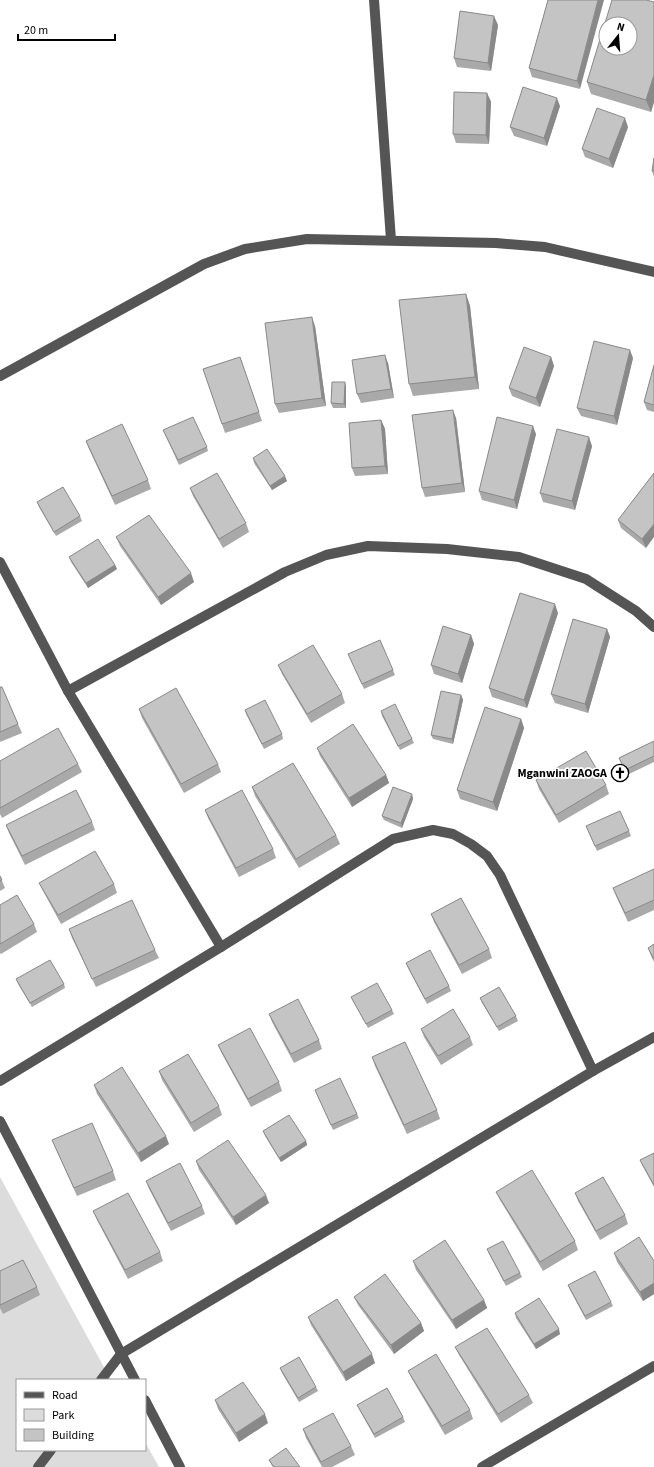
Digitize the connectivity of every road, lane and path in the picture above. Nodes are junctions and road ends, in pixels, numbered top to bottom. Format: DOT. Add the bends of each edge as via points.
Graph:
graph roads {
  1 [pos="374,0"];
  2 [pos="391,240"];
  3 [pos="654,272"];
  4 [pos="0,376"];
  5 [pos="0,562"];
  6 [pos="654,627"];
  7 [pos="68,691"];
  8 [pos="221,947"];
  9 [pos="654,1037"];
  10 [pos="593,1071"];
  11 [pos="0,1081"];
  12 [pos="0,1121"];
  13 [pos="121,1354"];
  14 [pos="654,1366"];
  15 [pos="103,1379"];
  16 [pos="134,1379"];
  17 [pos="146,1402"];
  18 [pos="50,1451"];
  19 [pos="38,1467"];
  20 [pos="180,1467"];
  21 [pos="482,1467"];
  1 -- 2 [label="street"];
  2 -- 3 [label="street" via="545,247"];
  2 -- 4 [label="street" via="307,239 245,249 204,264"];
  5 -- 7 [label="street"];
  6 -- 7 [label="street" via="586,579 519,557 447,549 368,546 326,554 285,572"];
  7 -- 8 [label="street"];
  8 -- 10 [label="street" via="393,839 433,830 453,834 486,856 500,875"];
  8 -- 11 [label="street"];
  9 -- 10 [label="street"];
  10 -- 13 [label="street"];
  12 -- 13 [label="street"];
  13 -- 15 [label="street"];
  13 -- 16 [label="street"];
  14 -- 21 [label="street"];
  17 -- 20 [label="street"];
  18 -- 19 [label="street"];
}
